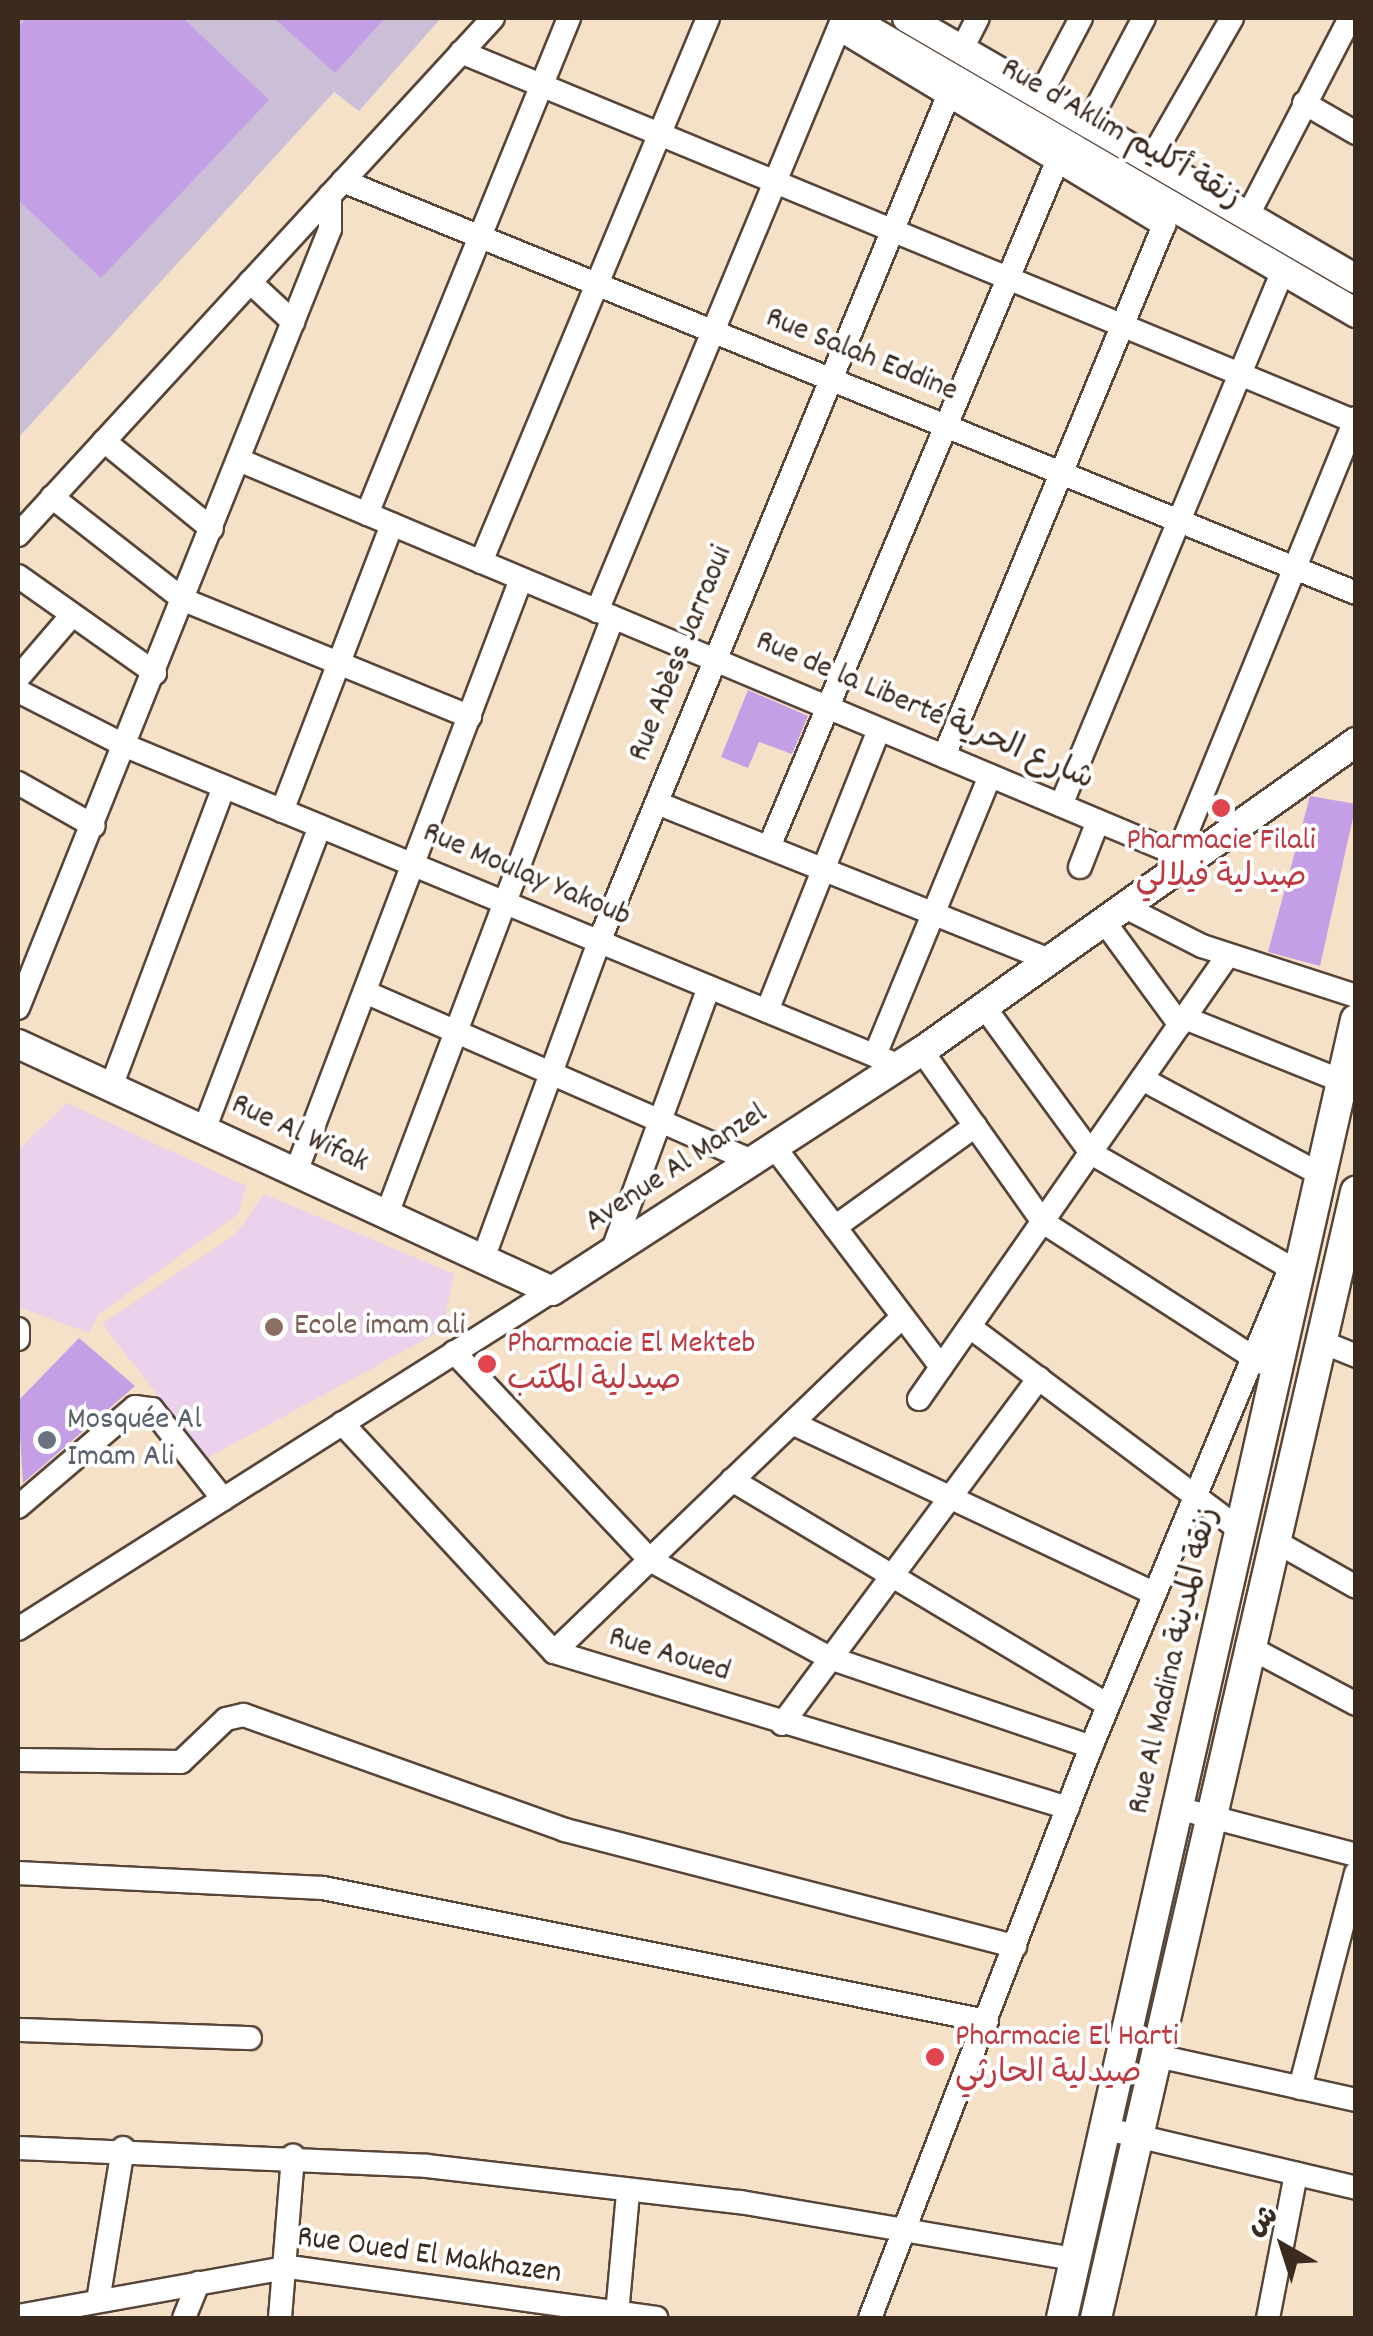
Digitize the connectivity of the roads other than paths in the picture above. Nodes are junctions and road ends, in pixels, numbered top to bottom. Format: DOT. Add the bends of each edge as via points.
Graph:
graph roads {
  1 [pos="493,18"];
  2 [pos="569,18"];
  3 [pos="708,18"];
  4 [pos="907,18"];
  5 [pos="978,18"];
  6 [pos="1081,18"];
  7 [pos="1144,18"];
  8 [pos="1232,18"];
  9 [pos="1350,18"];
  10 [pos="844,21"];
  11 [pos="962,48"];
  12 [pos="461,52"];
  13 [pos="542,85"];
  14 [pos="952,87"];
  15 [pos="1041,94"];
  16 [pos="1304,103"];
  17 [pos="1088,124"];
  18 [pos="658,134"];
  19 [pos="1356,134"];
  20 [pos="1062,152"];
  21 [pos="1151,159"];
  22 [pos="775,182"];
  23 [pos="336,188"];
  24 [pos="1248,215"];
  25 [pos="890,230"];
  26 [pos="480,237"];
  27 [pos="1284,268"];
  28 [pos="1008,278"];
  29 [pos="1356,279"];
  30 [pos="250,282"];
  31 [pos="595,284"];
  32 [pos="1356,313"];
  33 [pos="293,322"];
  34 [pos="1122,325"];
  35 [pos="713,332"];
  36 [pos="1238,374"];
  37 [pos="830,379"];
  38 [pos="1355,421"];
  39 [pos="944,424"];
  40 [pos="104,441"];
  41 [pos="238,460"];
  42 [pos="1062,471"];
  43 [pos="52,497"];
  44 [pos="367,514"];
  45 [pos="1178,519"];
  46 [pos="392,524"];
  47 [pos="212,529"];
  48 [pos="18,535"];
  49 [pos="482,562"];
  50 [pos="1294,568"];
  51 [pos="18,576"];
  52 [pos="521,579"];
  53 [pos="1356,593"];
  54 [pos="184,600"];
  55 [pos="605,614"];
  56 [pos="72,615"];
  57 [pos="715,660"];
  58 [pos="336,664"];
  59 [pos="155,672"];
  60 [pos="18,678"];
  61 [pos="18,690"];
  62 [pos="828,707"];
  63 [pos="470,717"];
  64 [pos="879,729"];
  65 [pos="1356,742"];
  66 [pos="126,746"];
  67 [pos="944,756"];
  68 [pos="990,776"];
  69 [pos="18,783"];
  70 [pos="224,787"];
  71 [pos="656,803"];
  72 [pos="1061,805"];
  73 [pos="282,810"];
  74 [pos="1098,821"];
  75 [pos="94,826"];
  76 [pos="320,826"];
  77 [pos="768,848"];
  78 [pos="1187,858"];
  79 [pos="415,865"];
  80 [pos="1080,867"];
  81 [pos="822,868"];
  82 [pos="507,904"];
  83 [pos="933,912"];
  84 [pos="1118,917"];
  85 [pos="600,942"];
  86 [pos="1228,955"];
  87 [pos="1053,961"];
  88 [pos="709,987"];
  89 [pos="366,992"];
  90 [pos="1356,996"];
  91 [pos="18,1008"];
  92 [pos="985,1008"];
  93 [pos="767,1010"];
  94 [pos="1356,1020"];
  95 [pos="1182,1021"];
  96 [pos="457,1032"];
  97 [pos="18,1044"];
  98 [pos="899,1058"];
  99 [pos="551,1074"];
  100 [pos="1142,1079"];
  101 [pos="1342,1081"];
  102 [pos="112,1087"];
  103 [pos="658,1121"];
  104 [pos="975,1126"];
  105 [pos="204,1130"];
  106 [pos="1091,1152"];
  107 [pos="764,1155"];
  108 [pos="296,1172"];
  109 [pos="1322,1175"];
  110 [pos="1356,1192"];
  111 [pos="387,1214"];
  112 [pos="1042,1222"];
  113 [pos="835,1227"];
  114 [pos="612,1252"];
  115 [pos="484,1259"];
  116 [pos="1295,1270"];
  117 [pos="552,1291"];
  118 [pos="902,1317"];
  119 [pos="970,1326"];
  120 [pos="18,1329"];
  121 [pos="18,1339"];
  122 [pos="1322,1342"];
  123 [pos="454,1352"];
  124 [pos="1251,1356"];
  125 [pos="1356,1356"];
  126 [pos="941,1367"];
  127 [pos="1278,1374"];
  128 [pos="1039,1378"];
  129 [pos="919,1398"];
  130 [pos="342,1423"];
  131 [pos="792,1423"];
  132 [pos="732,1480"];
  133 [pos="1194,1495"];
  134 [pos="951,1497"];
  135 [pos="222,1499"];
  136 [pos="18,1506"];
  137 [pos="1242,1532"];
  138 [pos="1273,1540"];
  139 [pos="650,1560"];
  140 [pos="892,1576"];
  141 [pos="1356,1586"];
  142 [pos="1154,1593"];
  143 [pos="18,1628"];
  144 [pos="1247,1646"];
  145 [pos="554,1652"];
  146 [pos="830,1658"];
  147 [pos="1356,1704"];
  148 [pos="1108,1705"];
  149 [pos="782,1724"];
  150 [pos="1091,1746"];
  151 [pos="18,1760"];
  152 [pos="1068,1808"];
  153 [pos="1177,1808"];
  154 [pos="1208,1816"];
  155 [pos="1356,1856"];
  156 [pos="18,1873"];
  157 [pos="1356,1873"];
  158 [pos="1015,1946"];
  159 [pos="987,2021"];
  160 [pos="18,2030"];
  161 [pos="250,2038"];
  162 [pos="1153,2055"];
  163 [pos="1300,2088"];
  164 [pos="1356,2100"];
  165 [pos="1102,2128"];
  166 [pos="1135,2136"];
  167 [pos="18,2148"];
  168 [pos="123,2148"];
  169 [pos="293,2156"];
  170 [pos="1296,2174"];
  171 [pos="1356,2188"];
  172 [pos="628,2194"];
  173 [pos="910,2226"];
  174 [pos="1075,2258"];
  175 [pos="289,2267"];
  176 [pos="198,2283"];
  177 [pos="98,2295"];
  178 [pos="617,2314"];
  179 [pos="588,2315"];
  180 [pos="18,2316"];
  181 [pos="184,2318"];
  182 [pos="280,2318"];
  183 [pos="656,2318"];
  184 [pos="870,2318"];
  185 [pos="1062,2318"];
  186 [pos="1096,2318"];
  187 [pos="1269,2318"];
  1 -- 12 [label="street"];
  2 -- 13 [label="street"];
  3 -- 18 [label="street"];
  4 -- 11 [label="street, Rue d’Aklim زنقة أكليم"];
  5 -- 11 [label="street"];
  6 -- 15 [label="street"];
  7 -- 17 [label="street"];
  8 -- 21 [label="street"];
  9 -- 16 [label="street"];
  10 -- 14 [label="street, Rue d’Aklim زنقة أكليم"];
  10 -- 22 [label="street"];
  11 -- 15 [label="street, Rue d’Aklim زنقة أكليم"];
  12 -- 13 [label="street"];
  12 -- 23 [label="street"];
  13 -- 18 [label="street"];
  13 -- 26 [label="street"];
  14 -- 20 [label="street, Rue d’Aklim زنقة أكليم"];
  14 -- 25 [label="street, Rue Abèss Jarraoui"];
  15 -- 17 [label="street, Rue d’Aklim زنقة أكليم"];
  16 -- 19 [label="street"];
  16 -- 24 [label="street"];
  17 -- 21 [label="street, Rue d’Aklim زنقة أكليم"];
  18 -- 22 [label="street"];
  18 -- 31 [label="street"];
  20 -- 27 [label="street, Rue d’Aklim زنقة أكليم"];
  20 -- 28 [label="street"];
  20 -- 34 [label="street" via="1164,225"];
  21 -- 24 [label="street, Rue d’Aklim زنقة أكليم"];
  22 -- 25 [label="street"];
  22 -- 35 [label="street"];
  23 -- 26 [label="street, Rue Salah Eddine"];
  23 -- 30 [label="street"];
  23 -- 33 [label="street" via="330,229"];
  24 -- 29 [label="street, Rue d’Aklim زنقة أكليم"];
  25 -- 28 [label="street"];
  25 -- 37 [label="street, Rue Abèss Jarraoui"];
  26 -- 31 [label="street, Rue Salah Eddine"];
  26 -- 44 [label="street"];
  27 -- 32 [label="street, Rue d’Aklim زنقة أكليم"];
  27 -- 36 [label="street"];
  28 -- 34 [label="street"];
  28 -- 39 [label="street"];
  30 -- 33 [label="street"];
  30 -- 40 [label="street"];
  31 -- 35 [label="street, Rue Salah Eddine"];
  31 -- 49 [label="street"];
  33 -- 41 [label="street"];
  34 -- 36 [label="street"];
  34 -- 42 [label="street"];
  35 -- 37 [label="street, Rue Salah Eddine"];
  35 -- 55 [label="street"];
  36 -- 38 [label="street"];
  36 -- 45 [label="street"];
  37 -- 39 [label="street, Rue Salah Eddine"];
  37 -- 57 [label="street, Rue Abèss Jarraoui"];
  38 -- 50 [label="street"];
  39 -- 42 [label="street, Rue Salah Eddine"];
  39 -- 62 [label="street"];
  40 -- 43 [label="street"];
  40 -- 47 [label="street"];
  41 -- 44 [label="street, Rue de la Liberté شارع الحرية"];
  41 -- 47 [label="street"];
  42 -- 45 [label="street, Rue Salah Eddine"];
  42 -- 67 [label="street"];
  43 -- 48 [label="street"];
  43 -- 54 [label="street"];
  44 -- 46 [label="street, Rue de la Liberté شارع الحرية"];
  45 -- 50 [label="street, Rue Salah Eddine"];
  45 -- 72 [label="street"];
  46 -- 49 [label="street, Rue de la Liberté شارع الحرية"];
  46 -- 58 [label="street"];
  47 -- 54 [label="street"];
  49 -- 52 [label="street, Rue de la Liberté شارع الحرية"];
  50 -- 53 [label="street, Rue Salah Eddine"];
  50 -- 78 [label="street"];
  51 -- 56 [label="street"];
  52 -- 55 [label="street, Rue de la Liberté شارع الحرية"];
  52 -- 63 [label="street"];
  54 -- 58 [label="street"];
  54 -- 59 [label="street"];
  55 -- 57 [label="street, Rue de la Liberté شارع الحرية"];
  55 -- 82 [label="street"];
  56 -- 59 [label="street"];
  56 -- 60 [label="street"];
  57 -- 62 [label="street, Rue de la Liberté شارع الحرية"];
  57 -- 71 [label="street, Rue Abèss Jarraoui"];
  58 -- 63 [label="street"];
  58 -- 73 [label="street"];
  59 -- 66 [label="street"];
  61 -- 66 [label="street, Rue Moulay Yakoub"];
  62 -- 64 [label="street, Rue de la Liberté شارع الحرية"];
  62 -- 77 [label="street"];
  63 -- 79 [label="street"];
  64 -- 67 [label="street, Rue de la Liberté شارع الحرية"];
  64 -- 81 [label="street"];
  65 -- 78 [label="street, Avenue Al Manzel"];
  66 -- 70 [label="street, Rue Moulay Yakoub"];
  66 -- 75 [label="street"];
  67 -- 68 [label="street, Rue de la Liberté شارع الحرية"];
  68 -- 72 [label="street, Rue de la Liberté شارع الحرية"];
  68 -- 83 [label="street"];
  69 -- 75 [label="street"];
  70 -- 73 [label="street, Rue Moulay Yakoub"];
  70 -- 102 [label="street"];
  71 -- 77 [label="street"];
  71 -- 85 [label="street, Rue Abèss Jarraoui"];
  72 -- 74 [label="street, Rue de la Liberté شارع الحرية"];
  73 -- 76 [label="street, Rue Moulay Yakoub"];
  74 -- 78 [label="street, Rue de la Liberté شارع الحرية"];
  74 -- 80 [label="street"];
  75 -- 91 [label="street"];
  76 -- 79 [label="street, Rue Moulay Yakoub"];
  76 -- 105 [label="street"];
  77 -- 81 [label="street"];
  78 -- 84 [label="street, Avenue Al Manzel"];
  79 -- 82 [label="street, Rue Moulay Yakoub"];
  79 -- 89 [label="street"];
  81 -- 83 [label="street"];
  81 -- 93 [label="street"];
  82 -- 85 [label="street, Rue Moulay Yakoub"];
  82 -- 96 [label="street"];
  83 -- 87 [label="street"];
  83 -- 98 [label="street"];
  84 -- 86 [label="street"];
  84 -- 87 [label="street, Avenue Al Manzel"];
  84 -- 95 [label="street"];
  85 -- 88 [label="street, Rue Moulay Yakoub"];
  85 -- 99 [label="street, Rue Abèss Jarraoui"];
  86 -- 90 [label="street"];
  86 -- 95 [label="street"];
  87 -- 92 [label="street, Avenue Al Manzel"];
  88 -- 93 [label="street, Rue Moulay Yakoub"];
  88 -- 103 [label="street"];
  89 -- 96 [label="street"];
  89 -- 108 [label="street"];
  92 -- 98 [label="street, Avenue Al Manzel"];
  92 -- 106 [label="street"];
  93 -- 98 [label="street, Rue Moulay Yakoub"];
  94 -- 101 [label="main road, Rue Al Madina زنقة المدينة"];
  95 -- 100 [label="street"];
  95 -- 101 [label="street"];
  96 -- 99 [label="street"];
  96 -- 111 [label="street"];
  97 -- 102 [label="street, Rue Al Wifak"];
  98 -- 104 [label="street"];
  98 -- 107 [label="street, Avenue Al Manzel"];
  99 -- 103 [label="street"];
  99 -- 115 [label="street, Rue Abèss Jarraoui"];
  100 -- 106 [label="street"];
  100 -- 109 [label="street"];
  101 -- 109 [label="main road, Rue Al Madina زنقة المدينة"];
  102 -- 105 [label="street, Rue Al Wifak"];
  103 -- 107 [label="street"];
  103 -- 114 [label="street"];
  104 -- 112 [label="street"];
  104 -- 113 [label="street"];
  105 -- 108 [label="street, Rue Al Wifak"];
  106 -- 112 [label="street"];
  106 -- 116 [label="street"];
  107 -- 113 [label="street"];
  107 -- 114 [label="street, Avenue Al Manzel"];
  108 -- 111 [label="street, Rue Al Wifak"];
  109 -- 116 [label="main road, Rue Al Madina زنقة المدينة"];
  110 -- 122 [label="main road, Rue Al Madina زنقة المدينة"];
  111 -- 115 [label="street, Rue Al Wifak"];
  112 -- 119 [label="street"];
  112 -- 124 [label="street"];
  113 -- 118 [label="street"];
  114 -- 117 [label="street, Avenue Al Manzel"];
  115 -- 117 [label="street, Rue Al Wifak"];
  116 -- 124 [label="street"];
  116 -- 127 [label="main road, Rue Al Madina زنقة المدينة"];
  117 -- 123 [label="street, Avenue Al Manzel"];
  118 -- 126 [label="street"];
  118 -- 131 [label="street"];
  119 -- 126 [label="street"];
  119 -- 128 [label="street"];
  120 -- 121 [label="street"];
  122 -- 125 [label="street"];
  122 -- 138 [label="main road, Rue Al Madina زنقة المدينة"];
  123 -- 130 [label="street, Avenue Al Manzel"];
  123 -- 139 [label="street"];
  124 -- 127 [label="street"];
  124 -- 133 [label="street"];
  126 -- 129 [label="street"];
  127 -- 137 [label="main road, Rue Al Madina زنقة المدينة"];
  128 -- 133 [label="street"];
  128 -- 134 [label="street"];
  130 -- 135 [label="street, Avenue Al Manzel"];
  130 -- 145 [label="street, Rue Aoued"];
  131 -- 132 [label="street"];
  131 -- 134 [label="street"];
  132 -- 139 [label="street"];
  132 -- 140 [label="street"];
  133 -- 137 [label="street"];
  133 -- 142 [label="street"];
  134 -- 140 [label="street"];
  134 -- 142 [label="street"];
  135 -- 136 [label="street" via="152,1409 134,1407 34,1501"];
  135 -- 143 [label="street, Avenue Al Manzel"];
  137 -- 153 [label="main road, Rue Al Madina زنقة المدينة"];
  138 -- 141 [label="street"];
  138 -- 144 [label="main road, Rue Al Madina زنقة المدينة"];
  139 -- 145 [label="street"];
  139 -- 146 [label="street"];
  140 -- 146 [label="street"];
  140 -- 148 [label="street"];
  142 -- 148 [label="street"];
  144 -- 147 [label="street"];
  144 -- 154 [label="main road, Rue Al Madina زنقة المدينة"];
  145 -- 149 [label="street, Rue Aoued"];
  146 -- 149 [label="street"];
  146 -- 150 [label="street"];
  148 -- 150 [label="street"];
  149 -- 152 [label="street, Rue Aoued"];
  150 -- 152 [label="street"];
  151 -- 158 [label="street" via="171,1764 244,1715 565,1830"];
  152 -- 158 [label="street"];
  153 -- 154 [label="street"];
  153 -- 165 [label="main road, Rue Al Madina زنقة المدينة"];
  154 -- 155 [label="street"];
  154 -- 162 [label="main road, Rue Al Madina زنقة المدينة"];
  156 -- 159 [label="street" via="322,1888"];
  157 -- 163 [label="street"];
  158 -- 159 [label="street"];
  159 -- 173 [label="street"];
  160 -- 161 [label="street"];
  162 -- 163 [label="street"];
  162 -- 166 [label="main road, Rue Al Madina زنقة المدينة"];
  163 -- 164 [label="street"];
  165 -- 166 [label="street"];
  165 -- 174 [label="main road, Rue Al Madina زنقة المدينة"];
  166 -- 170 [label="street"];
  166 -- 186 [label="main road, Rue Al Madina زنقة المدينة"];
  167 -- 168 [label="street"];
  168 -- 169 [label="street"];
  168 -- 177 [label="street"];
  169 -- 172 [label="street"];
  169 -- 175 [label="street"];
  170 -- 171 [label="street"];
  170 -- 187 [label="street"];
  172 -- 173 [label="street"];
  172 -- 178 [label="street"];
  173 -- 174 [label="street"];
  173 -- 184 [label="street"];
  174 -- 185 [label="main road, Rue Al Madina زنقة المدينة"];
  175 -- 176 [label="street, Rue Oued El Makhazen"];
  175 -- 179 [label="street, Rue Oued El Makhazen"];
  175 -- 182 [label="street"];
  176 -- 177 [label="street, Rue Oued El Makhazen"];
  176 -- 181 [label="street"];
  177 -- 180 [label="street, Rue Oued El Makhazen"];
  178 -- 179 [label="street, Rue Oued El Makhazen"];
  178 -- 183 [label="street, Rue Oued El Makhazen"];
}
